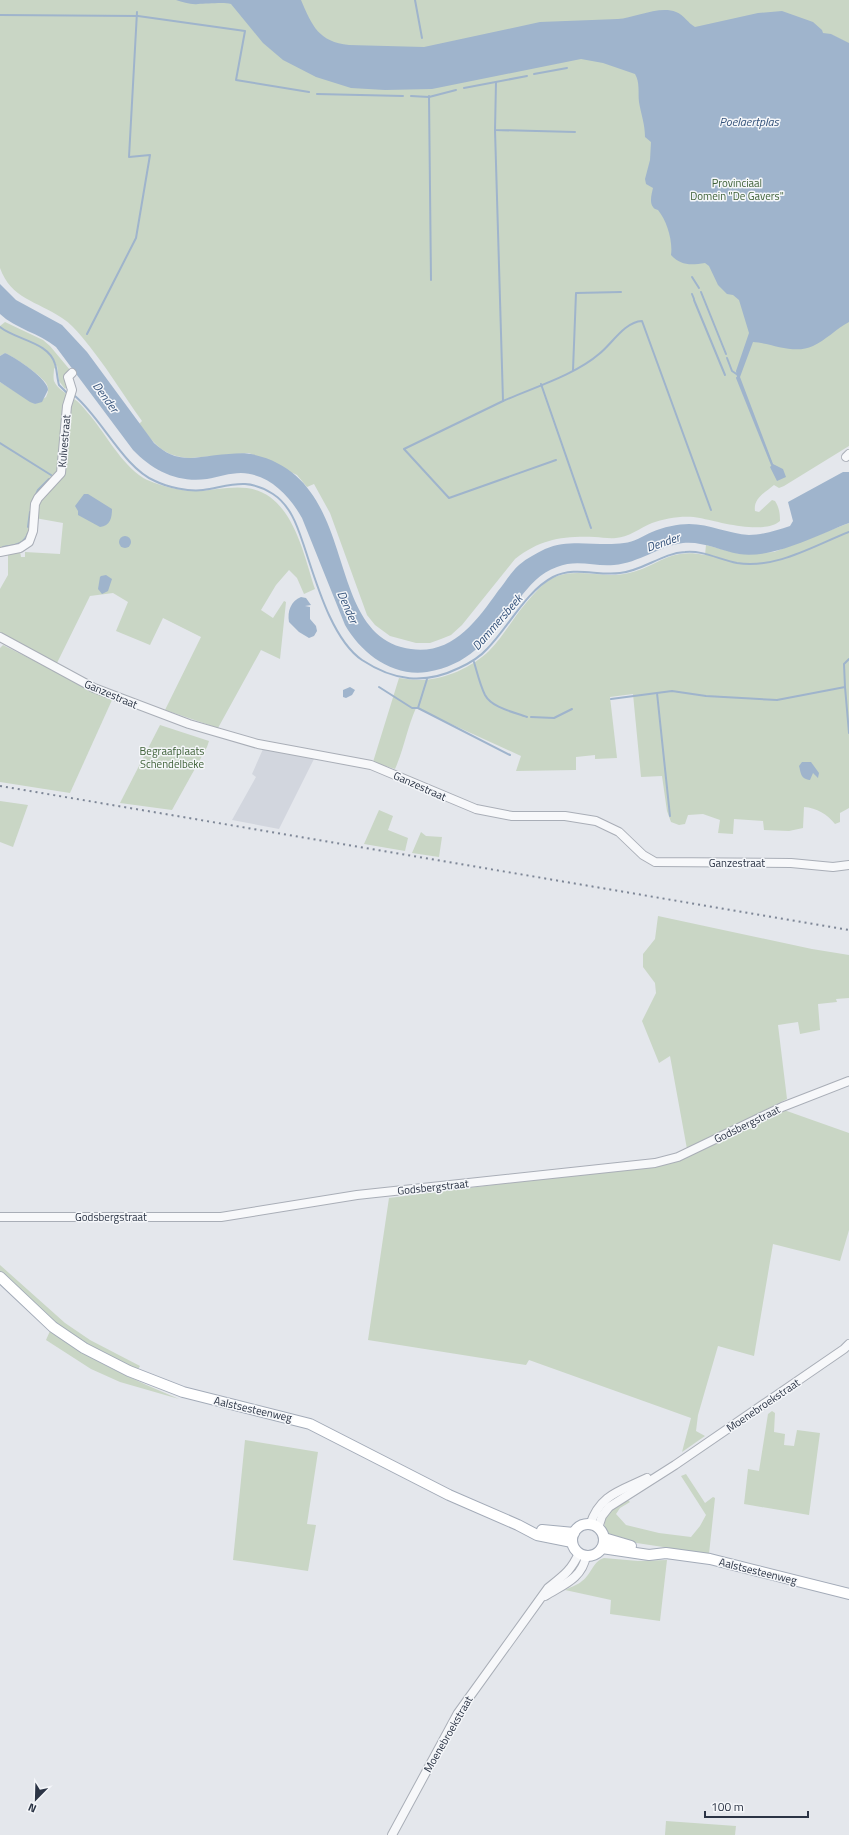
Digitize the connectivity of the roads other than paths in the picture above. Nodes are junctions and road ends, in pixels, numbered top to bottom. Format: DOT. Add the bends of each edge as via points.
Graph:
graph roads {
  1 [pos="72,372"];
  2 [pos="849,454"];
  3 [pos="849,458"];
  4 [pos="0,552"];
  5 [pos="0,637"];
  6 [pos="849,865"];
  7 [pos="849,1081"];
  8 [pos="0,1218"];
  9 [pos="0,1277"];
  10 [pos="849,1344"];
  11 [pos="594,1526"];
  12 [pos="573,1538"];
  13 [pos="603,1543"];
  14 [pos="582,1554"];
  15 [pos="849,1594"];
  16 [pos="392,1835"];
  1 -- 4 [label="street, Kulvestraat" via="68,377 72,390 66,406 61,473 41,492 35,504 33,531 29,542 20,548"];
  2 -- 3 [label="street" via="846,457"];
  5 -- 6 [label="street, Ganzestraat" via="94,688 189,724 258,744 371,765 476,809 512,816 565,816 596,821 618,832 643,855 655,862 791,863 833,867"];
  7 -- 8 [label="street, Godsbergstraat" via="782,1107 678,1157 655,1163 357,1195 221,1218"];
  9 -- 12 [label="main road, Aalstsesteenweg" via="53,1327 84,1348 129,1371 183,1392 310,1424 450,1496 537,1535"];
  10 -- 11 [label="street, Moenebroekstraat" via="844,1350 675,1465 609,1507"];
  11 -- 12 [label="main road" via="581,1526"];
  11 -- 13 [label="main road"];
  12 -- 14 [label="main road" via="574,1546"];
  13 -- 14 [label="main road" via="592,1556"];
  13 -- 15 [label="main road, Aalstsesteenweg" via="649,1555 666,1553 710,1559"];
  14 -- 16 [label="street, Moenebroekstraat" via="573,1566 548,1588 458,1713"];
}
